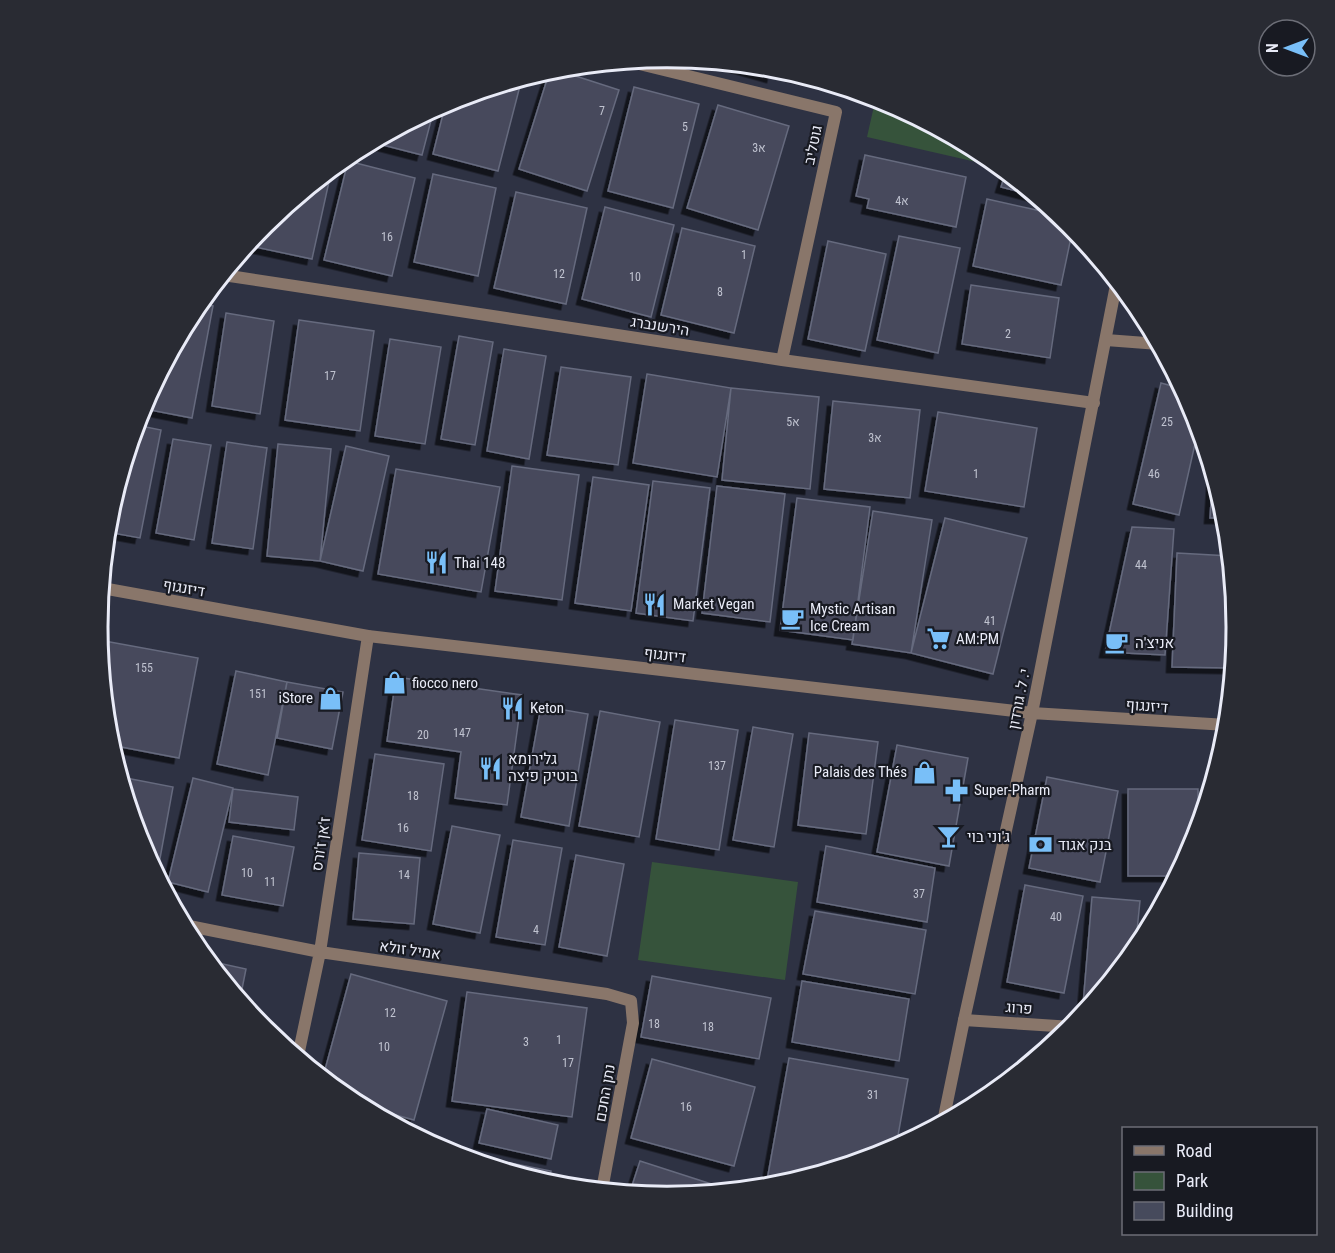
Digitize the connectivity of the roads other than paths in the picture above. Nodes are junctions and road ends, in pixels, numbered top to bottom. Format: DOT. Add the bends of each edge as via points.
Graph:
graph roads {
  1 [pos="657,68"];
  2 [pos="233,275"];
  3 [pos="1115,292"];
  4 [pos="1106,340"];
  5 [pos="1150,343"];
  6 [pos="782,360"];
  7 [pos="1094,403"];
  8 [pos="110,589"];
  9 [pos="368,636"];
  10 [pos="1032,713"];
  11 [pos="1218,725"];
  12 [pos="197,928"];
  13 [pos="320,952"];
  14 [pos="631,1001"];
  15 [pos="964,1020"];
  16 [pos="1059,1026"];
  17 [pos="300,1048"];
  18 [pos="945,1112"];
  19 [pos="604,1182"];
  1 -- 6 [label="street, גוטליב" via="836,111"];
  2 -- 6 [label="street, הירשנברג"];
  3 -- 4 [label="street, י. ל. גורדון"];
  4 -- 5 [label="street"];
  4 -- 7 [label="street, י. ל. גורדון"];
  6 -- 7 [label="street, הירשנברג"];
  7 -- 10 [label="street, י. ל. גורדון"];
  8 -- 9 [label="street, דיזנגוף"];
  9 -- 10 [label="street, דיזנגוף"];
  9 -- 13 [label="street, ז'אן ז'ורס"];
  10 -- 11 [label="street, דיזנגוף"];
  10 -- 15 [label="street, י. ל. גורדון"];
  12 -- 13 [label="street, אמיל זולא"];
  13 -- 14 [label="street, אמיל זולא" via="607,994"];
  13 -- 17 [label="street, ז'אן ז'ורס"];
  14 -- 19 [label="street, נתן החכם" via="633,1023"];
  15 -- 16 [label="street, פרוג"];
  15 -- 18 [label="street, י. ל. גורדון"];
}
